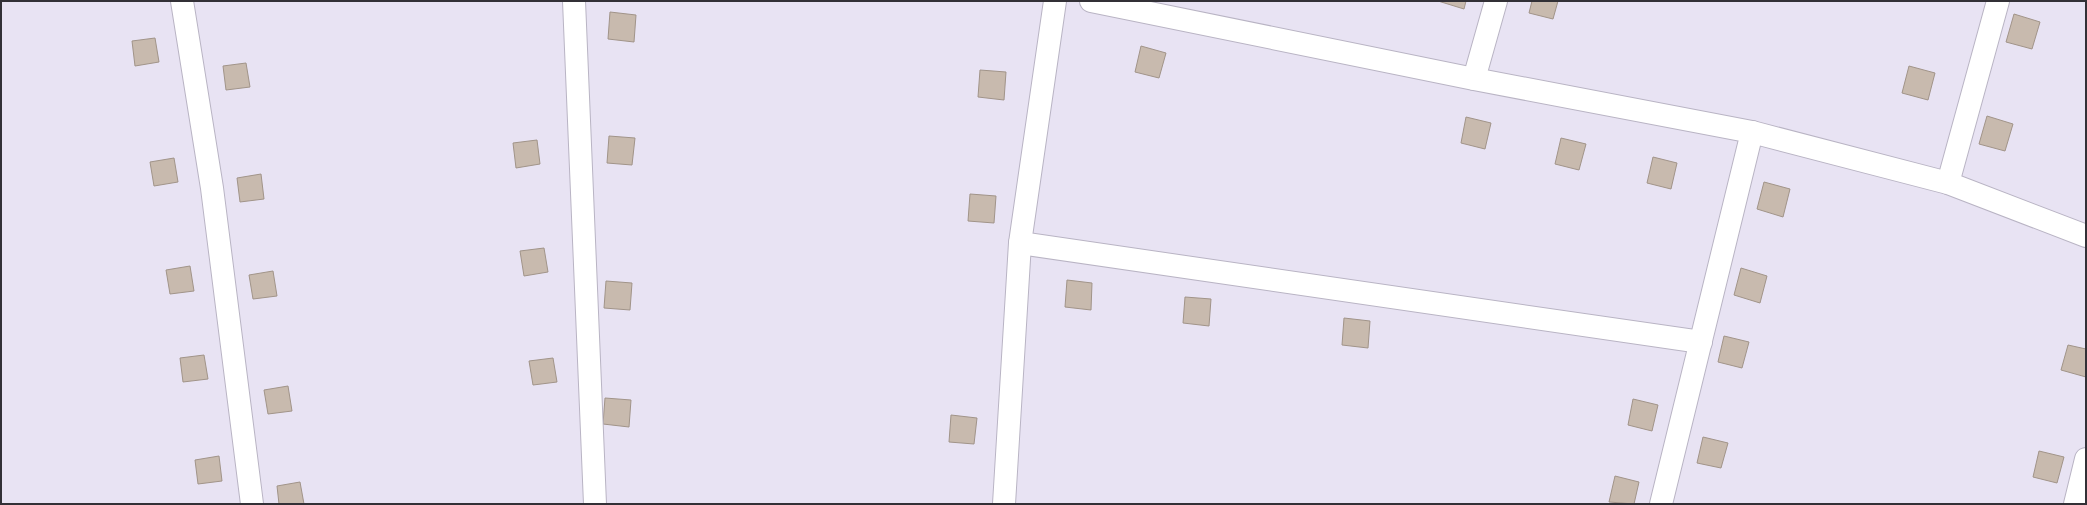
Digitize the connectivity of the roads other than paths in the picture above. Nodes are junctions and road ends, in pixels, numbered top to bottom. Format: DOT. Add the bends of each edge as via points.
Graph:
graph roads {
  1 [pos="182,1"];
  2 [pos="574,1"];
  3 [pos="1055,1"];
  4 [pos="1091,1"];
  5 [pos="1496,1"];
  6 [pos="1998,1"];
  7 [pos="1474,79"];
  8 [pos="1752,132"];
  9 [pos="1948,183"];
  10 [pos="2086,236"];
  11 [pos="1020,243"];
  12 [pos="1700,342"];
  13 [pos="2086,459"];
  14 [pos="252,504"];
  15 [pos="595,504"];
  16 [pos="1004,504"];
  17 [pos="1661,504"];
  18 [pos="2075,504"];
  1 -- 14 [label="street" via="212,188"];
  2 -- 15 [label="street"];
  3 -- 11 [label="street"];
  4 -- 7 [label="street"];
  5 -- 7 [label="street"];
  6 -- 9 [label="street"];
  7 -- 8 [label="street"];
  8 -- 9 [label="street"];
  8 -- 12 [label="street"];
  9 -- 10 [label="street"];
  11 -- 12 [label="street"];
  11 -- 16 [label="street"];
  12 -- 17 [label="street"];
  13 -- 18 [label="street"];
}
